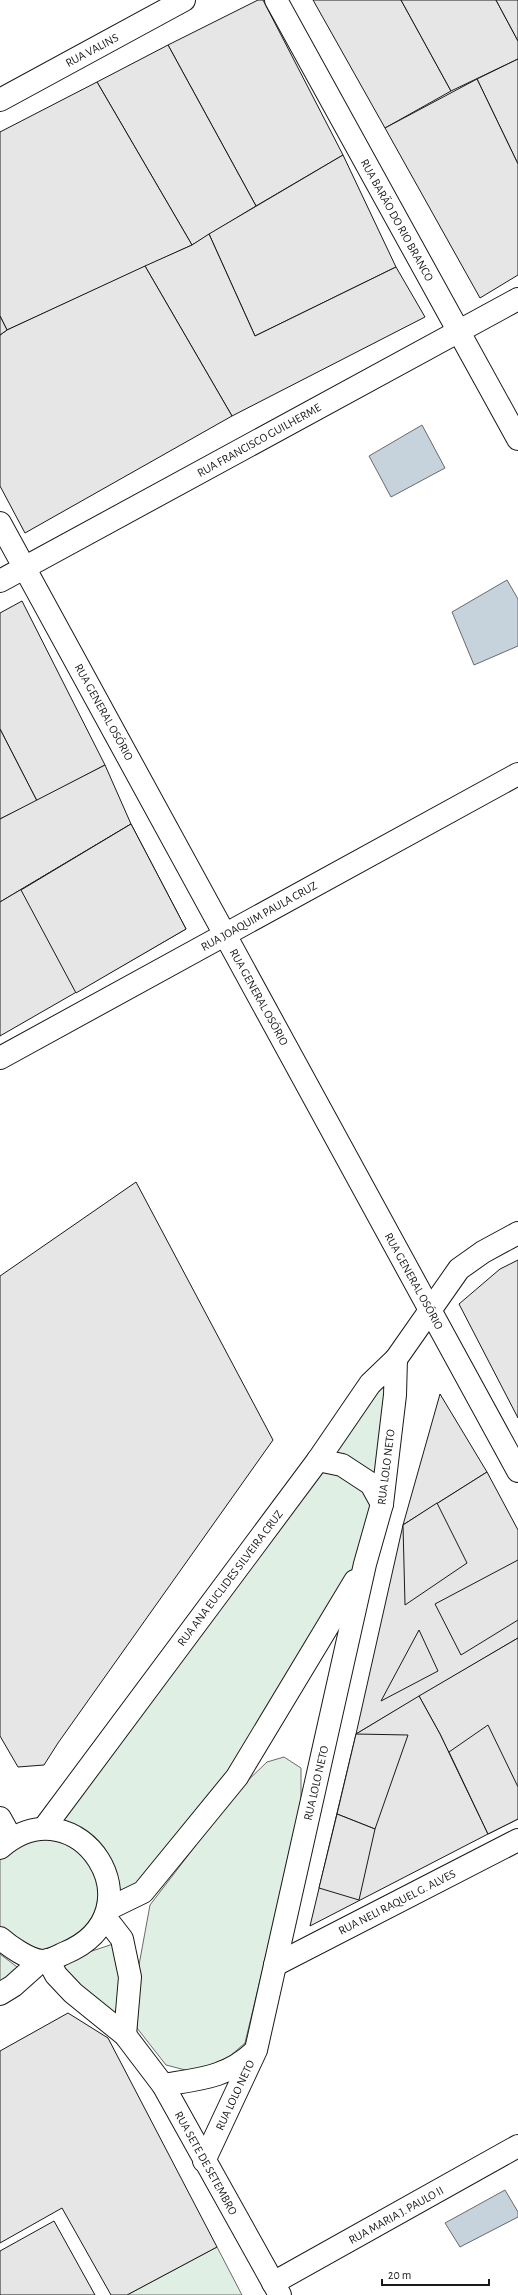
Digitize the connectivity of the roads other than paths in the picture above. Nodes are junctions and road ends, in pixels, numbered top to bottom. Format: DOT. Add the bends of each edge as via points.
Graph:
graph roads {
  1 [pos="184,0"];
  2 [pos="276,0"];
  3 [pos="0,100"];
  4 [pos="518,299"];
  5 [pos="459,332"];
  6 [pos="518,439"];
  7 [pos="0,523"];
  8 [pos="24,568"];
  9 [pos="0,581"];
  10 [pos="518,774"];
  11 [pos="225,935"];
  12 [pos="0,1058"];
  13 [pos="518,1233"];
  14 [pos="430,1310"];
  15 [pos="396,1359"];
  16 [pos="318,1460"];
  17 [pos="518,1471"];
  18 [pos="382,1504"];
  19 [pos="365,1564"];
  20 [pos="0,1818"];
  21 [pos="44,1828"];
  22 [pos="518,1840"];
  23 [pos="6,1843"];
  24 [pos="106,1913"];
  25 [pos="0,1938"];
  26 [pos="44,1961"];
  27 [pos="275,1965"];
  28 [pos="0,1994"];
  29 [pos="124,2035"];
  30 [pos="256,2050"];
  31 [pos="163,2085"];
  32 [pos="518,2146"];
  33 [pos="204,2161"];
  34 [pos="277,2289"];
  1 -- 3 [label="street, RUA VALINS"];
  2 -- 5 [label="street, RUA BARÃO DO RIO BRANCO"];
  4 -- 5 [label="street, RUA FRANCISCO GUILHERME"];
  5 -- 6 [label="street, RUA BARÃO DO RIO BRANCO"];
  5 -- 8 [label="street, RUA FRANCISCO GUILHERME"];
  7 -- 8 [label="street, RUA GENERAL OSÓRIO"];
  8 -- 9 [label="street, RUA FRANCISCO GUILHERME"];
  8 -- 11 [label="street, RUA GENERAL OSÓRIO"];
  10 -- 11 [label="street, RUA JOAQUIM PAULA CRUZ"];
  11 -- 12 [label="street, RUA JOAQUIM PAULA CRUZ"];
  11 -- 14 [label="street, RUA GENERAL OSÓRIO"];
  13 -- 14 [label="street, RUA ANA EUCLIDES SILVEIRA CRUZ" via="483,1252 459,1269"];
  14 -- 15 [label="street, RUA ANA EUCLIDES SILVEIRA CRUZ"];
  14 -- 17 [label="street, RUA GENERAL OSÓRIO"];
  15 -- 16 [label="street, RUA ANA EUCLIDES SILVEIRA CRUZ" via="370,1384"];
  15 -- 18 [label="street, RUA LOLO NETO" via="395,1395"];
  16 -- 18 [label="street" via="342,1465 371,1484"];
  16 -- 21 [label="street, RUA ANA EUCLIDES SILVEIRA CRUZ"];
  18 -- 19 [label="street, RUA LOLO NETO"];
  19 -- 24 [label="street" via="237,1777 143,1892"];
  19 -- 27 [label="street, RUA LOLO NETO"];
  20 -- 23 [label="street"];
  21 -- 23 [label="street" via="28,1830"];
  21 -- 24 [label="street" via="73,1835 99,1858 109,1885"];
  22 -- 27 [label="street, RUA NELI RAQUEL G. ALVES"];
  24 -- 26 [label="street" via="81,1947"];
  24 -- 29 [label="street" via="122,1939 130,1977"];
  25 -- 26 [label="street" via="22,1953"];
  26 -- 28 [label="street"];
  26 -- 29 [label="street, RUA SETE DE SETEMBRO" via="72,1993"];
  27 -- 30 [label="street, RUA LOLO NETO"];
  29 -- 31 [label="street, RUA SETE DE SETEMBRO"];
  30 -- 31 [label="street" via="240,2065 220,2075"];
  30 -- 33 [label="street, RUA LOLO NETO"];
  31 -- 33 [label="street, RUA SETE DE SETEMBRO"];
  32 -- 34 [label="street, RUA MARIA J. PAULO II"];
  33 -- 34 [label="street, RUA SETE DE SETEMBRO"];
}
